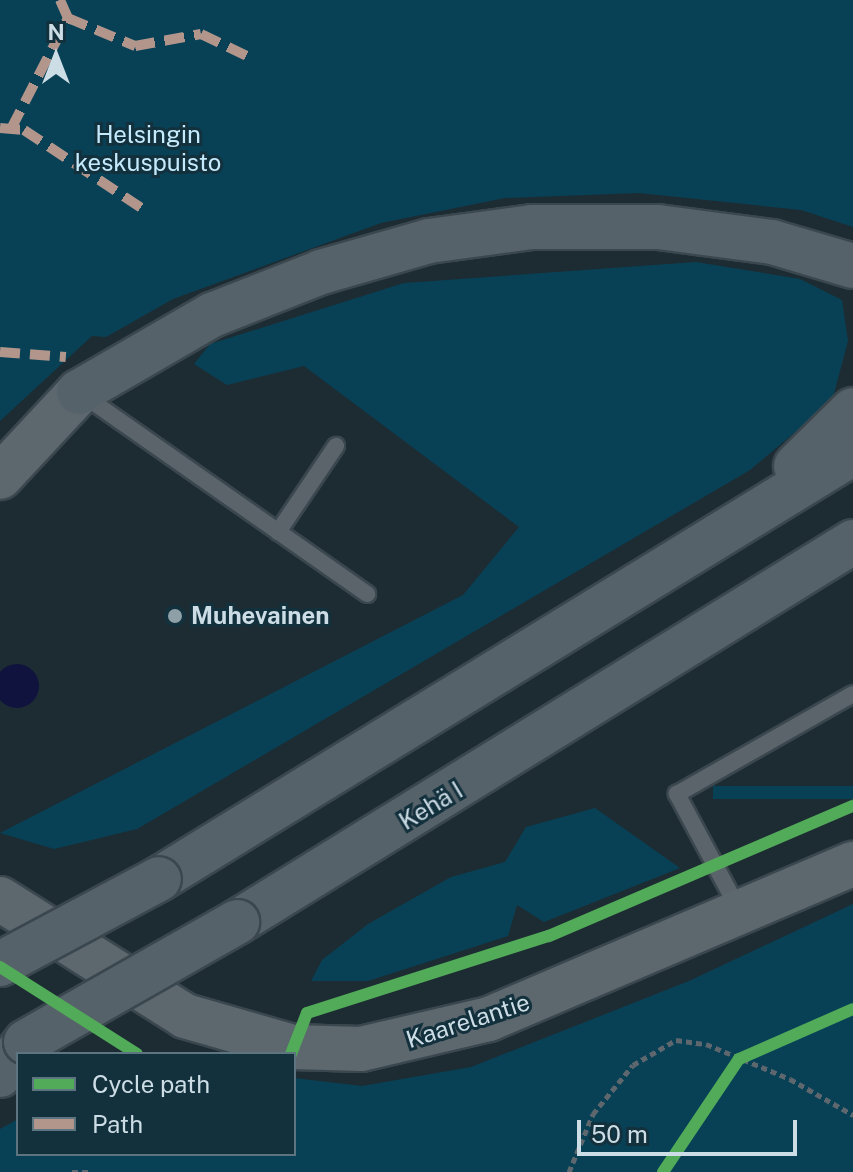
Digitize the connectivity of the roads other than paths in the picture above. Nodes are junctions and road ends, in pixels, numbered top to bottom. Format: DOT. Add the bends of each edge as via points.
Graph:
graph roads {
  1 [pos="845,272"];
  2 [pos="79,392"];
  3 [pos="853,410"];
  4 [pos="336,446"];
  5 [pos="853,453"];
  6 [pos="0,477"];
  7 [pos="278,532"];
  8 [pos="715,540"];
  9 [pos="853,542"];
  10 [pos="367,594"];
  11 [pos="853,694"];
  12 [pos="853,864"];
  13 [pos="159,879"];
  14 [pos="0,899"];
  15 [pos="741,913"];
  16 [pos="0,933"];
  17 [pos="0,964"];
  18 [pos="17,1052"];
  1 -- 2 [label="highway" via="772,242 658,227 532,227 429,241 212,315"];
  2 -- 6 [label="main road"];
  2 -- 7 [label="lane"];
  3 -- 8 [label="highway"];
  4 -- 7 [label="lane"];
  5 -- 8 [label="highway"];
  7 -- 10 [label="lane"];
  8 -- 13 [label="highway"];
  9 -- 18 [label="highway, Kehä I, bridge"];
  11 -- 15 [label="lane" via="677,794"];
  12 -- 15 [label="main road, Kaarelantie"];
  13 -- 16 [label="highway, bridge"];
  13 -- 17 [label="highway, bridge"];
  14 -- 15 [label="main road, Kaarelantie" via="185,1016 232,1035 349,1049 401,1044 489,1019"];
}
